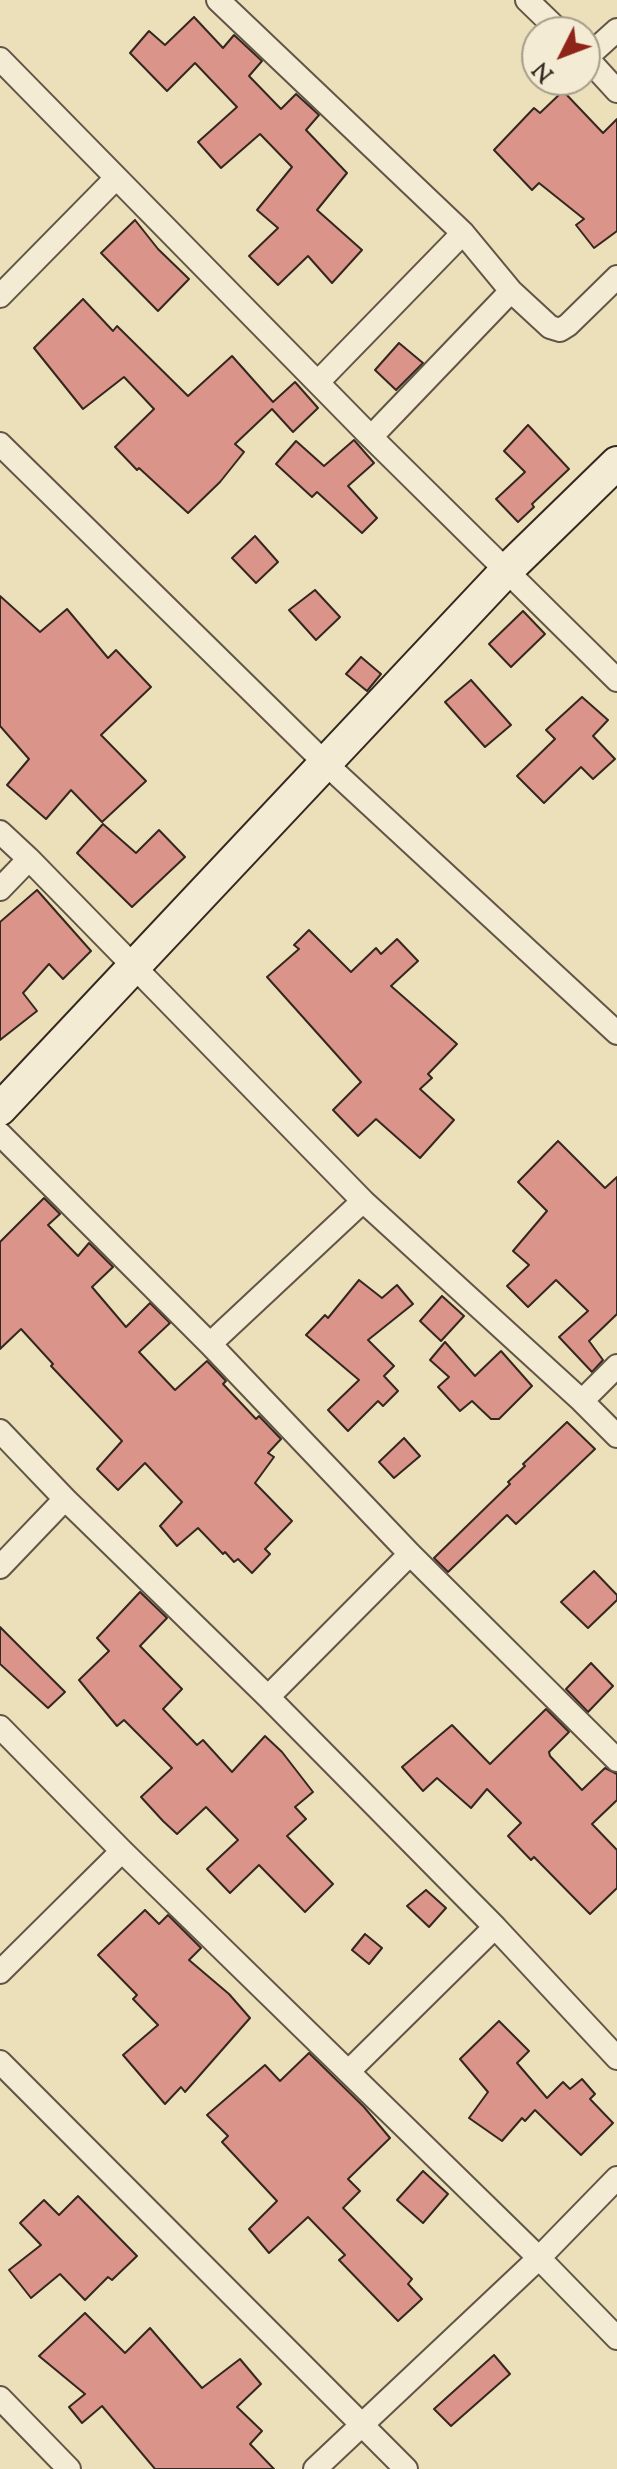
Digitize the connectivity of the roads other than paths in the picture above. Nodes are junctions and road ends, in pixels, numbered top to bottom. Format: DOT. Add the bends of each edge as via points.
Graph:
graph roads {
  1 [pos="218,0"];
  2 [pos="527,0"];
  3 [pos="544,16"];
  4 [pos="617,30"];
  5 [pos="601,44"];
  6 [pos="0,59"];
  7 [pos="601,73"];
  8 [pos="617,91"];
  9 [pos="116,178"];
  10 [pos="463,233"];
  11 [pos="617,277"];
  12 [pos="511,291"];
  13 [pos="0,296"];
  14 [pos="318,382"];
  15 [pos="371,437"];
  16 [pos="0,444"];
  17 [pos="617,463"];
  18 [pos="506,571"];
  19 [pos="617,680"];
  20 [pos="325,763"];
  21 [pos="0,832"];
  22 [pos="29,859"];
  23 [pos="0,889"];
  24 [pos="135,967"];
  25 [pos="617,1033"];
  26 [pos="0,1109"];
  27 [pos="0,1134"];
  28 [pos="363,1201"];
  29 [pos="210,1344"];
  30 [pos="617,1366"];
  31 [pos="582,1401"];
  32 [pos="0,1431"];
  33 [pos="617,1436"];
  34 [pos="65,1499"];
  35 [pos="410,1554"];
  36 [pos="0,1567"];
  37 [pos="268,1697"];
  38 [pos="0,1727"];
  39 [pos="614,1750"];
  40 [pos="122,1851"];
  41 [pos="495,1927"];
  42 [pos="0,1972"];
  43 [pos="617,2058"];
  44 [pos="0,2062"];
  45 [pos="349,2071"];
  46 [pos="617,2178"];
  47 [pos="539,2258"];
  48 [pos="617,2338"];
  49 [pos="0,2398"];
  50 [pos="361,2424"];
  51 [pos="69,2469"];
  52 [pos="315,2469"];
  53 [pos="406,2469"];
  1 -- 10 [label="street"];
  2 -- 3 [label="street"];
  4 -- 5 [label="street"];
  6 -- 9 [label="street"];
  7 -- 8 [label="street"];
  9 -- 13 [label="street"];
  9 -- 14 [label="street"];
  10 -- 12 [label="street"];
  10 -- 14 [label="street"];
  11 -- 12 [label="street" via="560,330"];
  12 -- 15 [label="street"];
  14 -- 15 [label="street"];
  15 -- 18 [label="street"];
  16 -- 20 [label="street"];
  17 -- 18 [label="street"];
  18 -- 19 [label="street"];
  18 -- 20 [label="street"];
  20 -- 24 [label="street"];
  20 -- 25 [label="street"];
  21 -- 22 [label="street"];
  22 -- 23 [label="street"];
  22 -- 24 [label="street"];
  24 -- 26 [label="street"];
  24 -- 28 [label="street"];
  27 -- 29 [label="street"];
  28 -- 29 [label="street"];
  28 -- 31 [label="street"];
  29 -- 35 [label="street"];
  30 -- 31 [label="street"];
  31 -- 33 [label="street"];
  32 -- 34 [label="street"];
  34 -- 36 [label="street"];
  34 -- 37 [label="street"];
  35 -- 37 [label="street"];
  35 -- 39 [label="street"];
  37 -- 41 [label="street"];
  38 -- 40 [label="street"];
  40 -- 42 [label="street"];
  40 -- 45 [label="street"];
  41 -- 43 [label="street"];
  41 -- 45 [label="street"];
  44 -- 50 [label="street"];
  45 -- 47 [label="street"];
  46 -- 47 [label="street"];
  47 -- 48 [label="street"];
  47 -- 50 [label="street"];
  49 -- 51 [label="street"];
  50 -- 52 [label="street"];
  50 -- 53 [label="street"];
}
